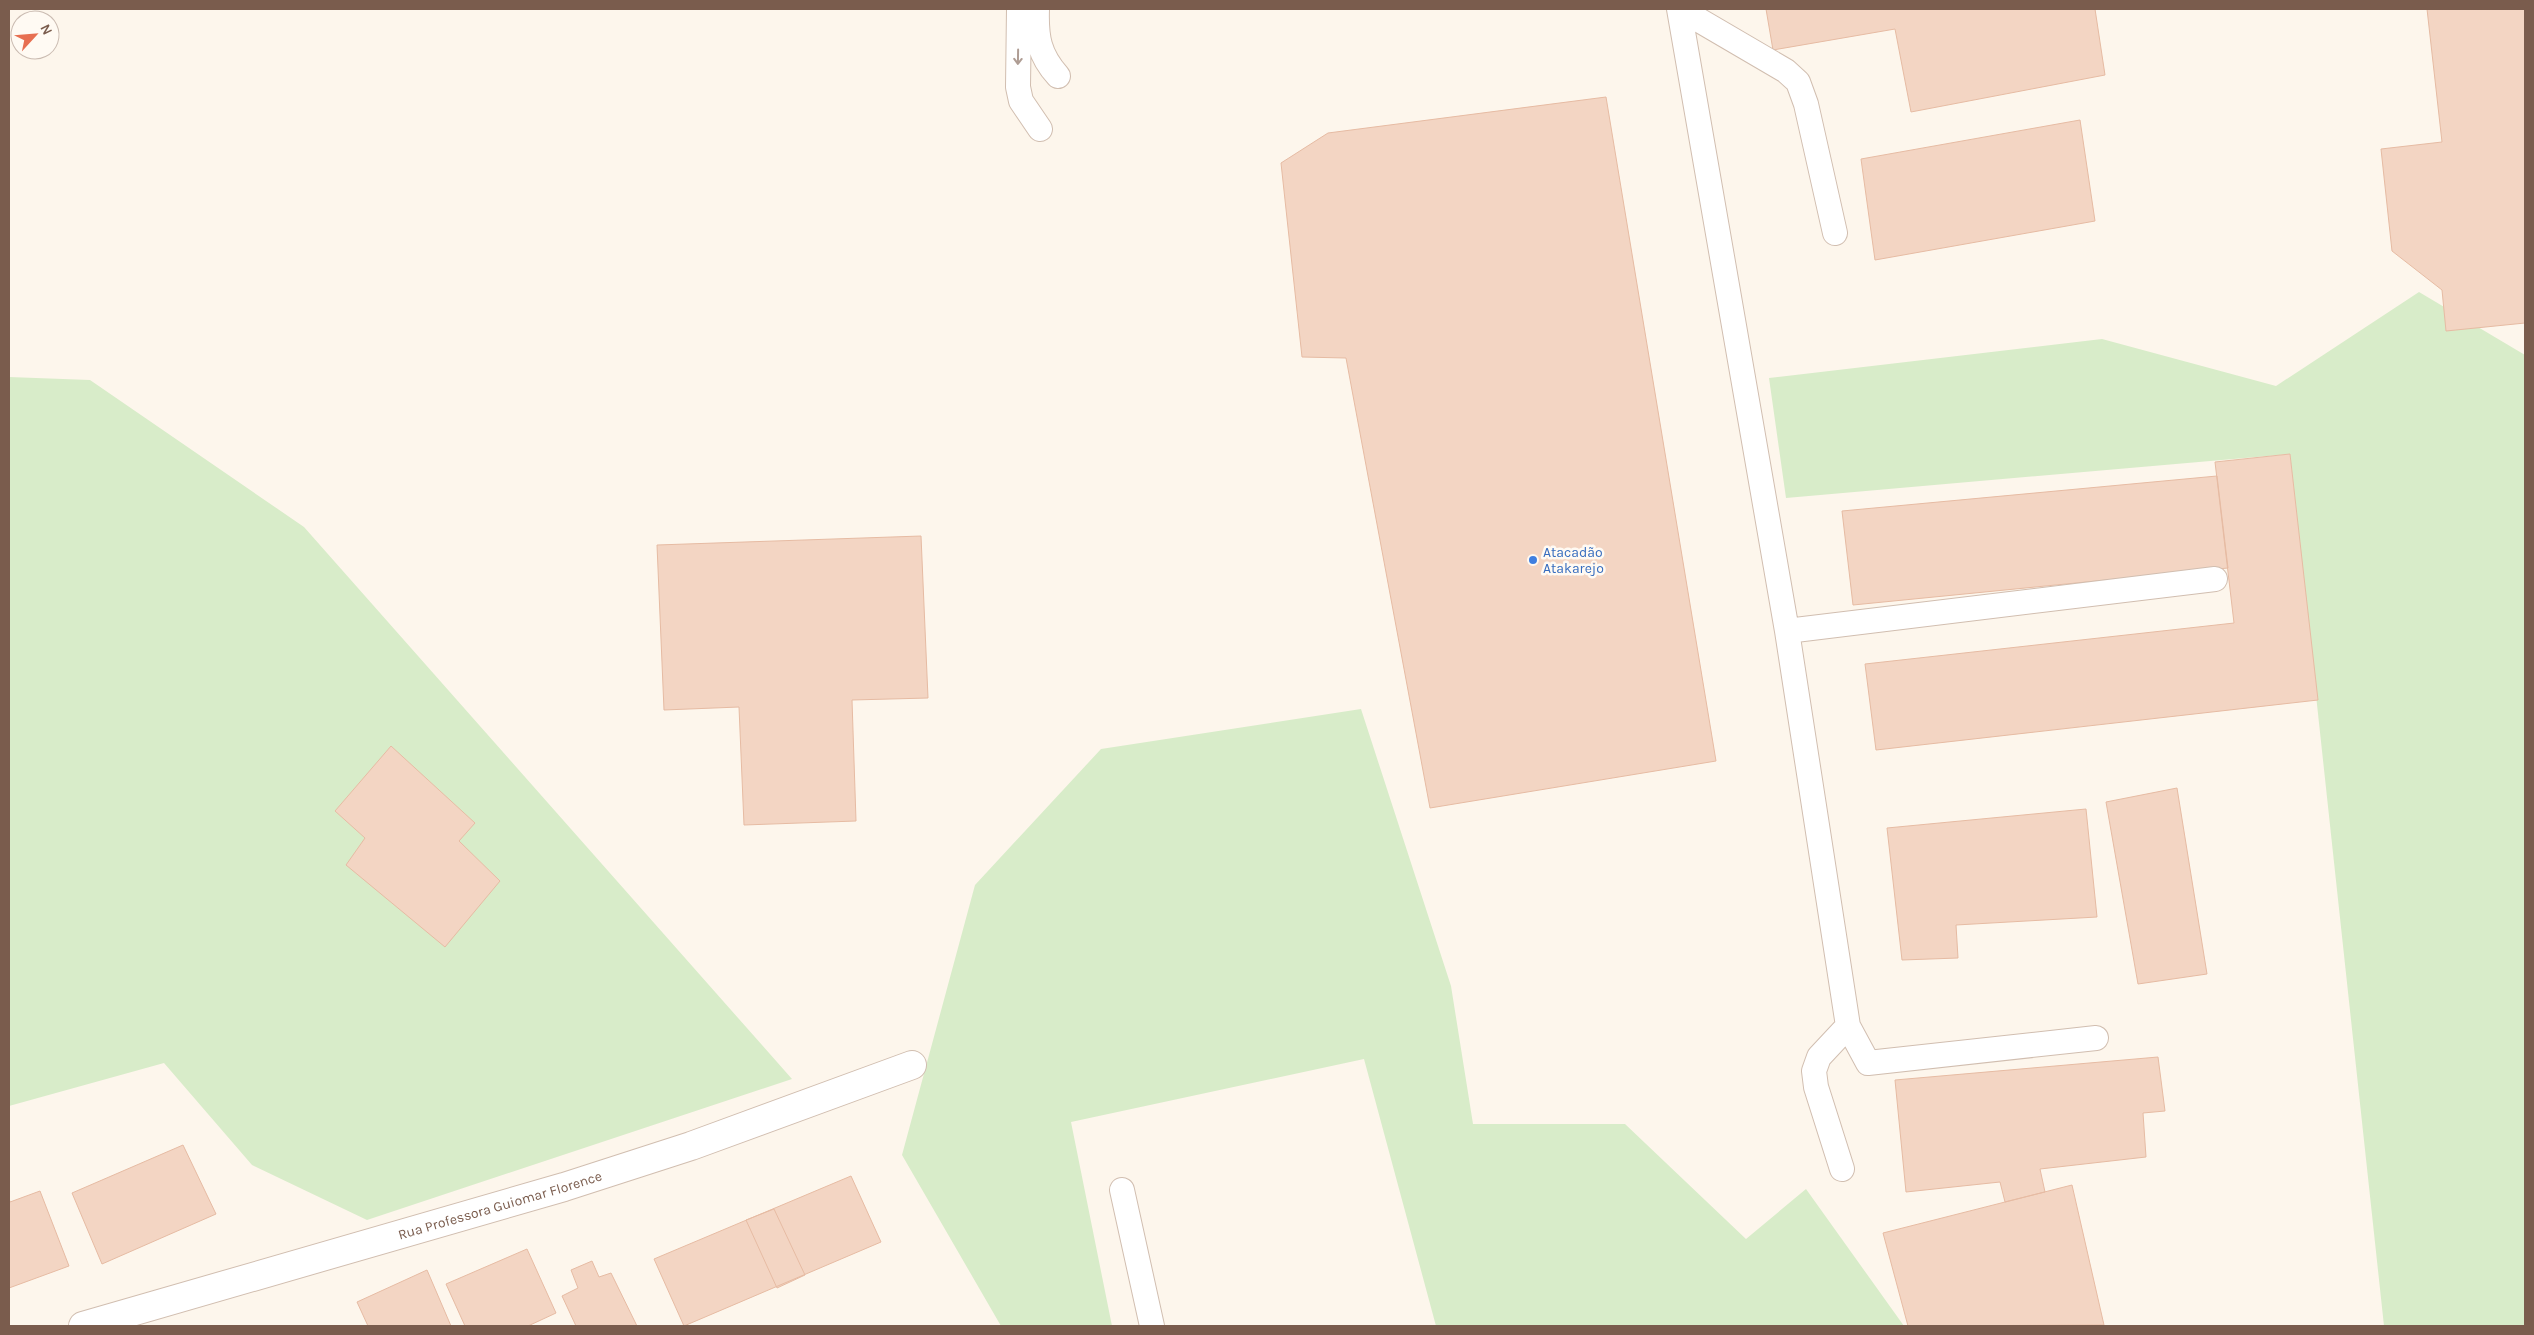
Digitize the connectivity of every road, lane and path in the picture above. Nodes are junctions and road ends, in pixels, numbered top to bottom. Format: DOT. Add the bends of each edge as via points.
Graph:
graph roads {
  1 [pos="1019,9"];
  2 [pos="1037,9"];
  3 [pos="1680,9"];
  4 [pos="1058,76"];
  5 [pos="1040,129"];
  6 [pos="1836,233"];
  7 [pos="2215,579"];
  8 [pos="1787,631"];
  9 [pos="1848,1026"];
  10 [pos="2096,1038"];
  11 [pos="912,1066"];
  12 [pos="1842,1169"];
  13 [pos="1122,1190"];
  14 [pos="83,1326"];
  15 [pos="1152,1326"];
  1 -- 5 [label="lane, one-way" via="1018,87 1021,101"];
  2 -- 4 [label="lane" via="1038,47"];
  3 -- 6 [label="lane" via="1786,70 1798,82"];
  3 -- 8 [label="lane"];
  7 -- 8 [label="lane"];
  8 -- 9 [label="lane"];
  9 -- 10 [label="lane" via="1868,1063"];
  9 -- 12 [label="lane" via="1820,1057 1814,1071"];
  11 -- 14 [label="street, Rua Professora Guiomar Florence" via="691,1146 564,1186"];
  13 -- 15 [label="lane"];
}
